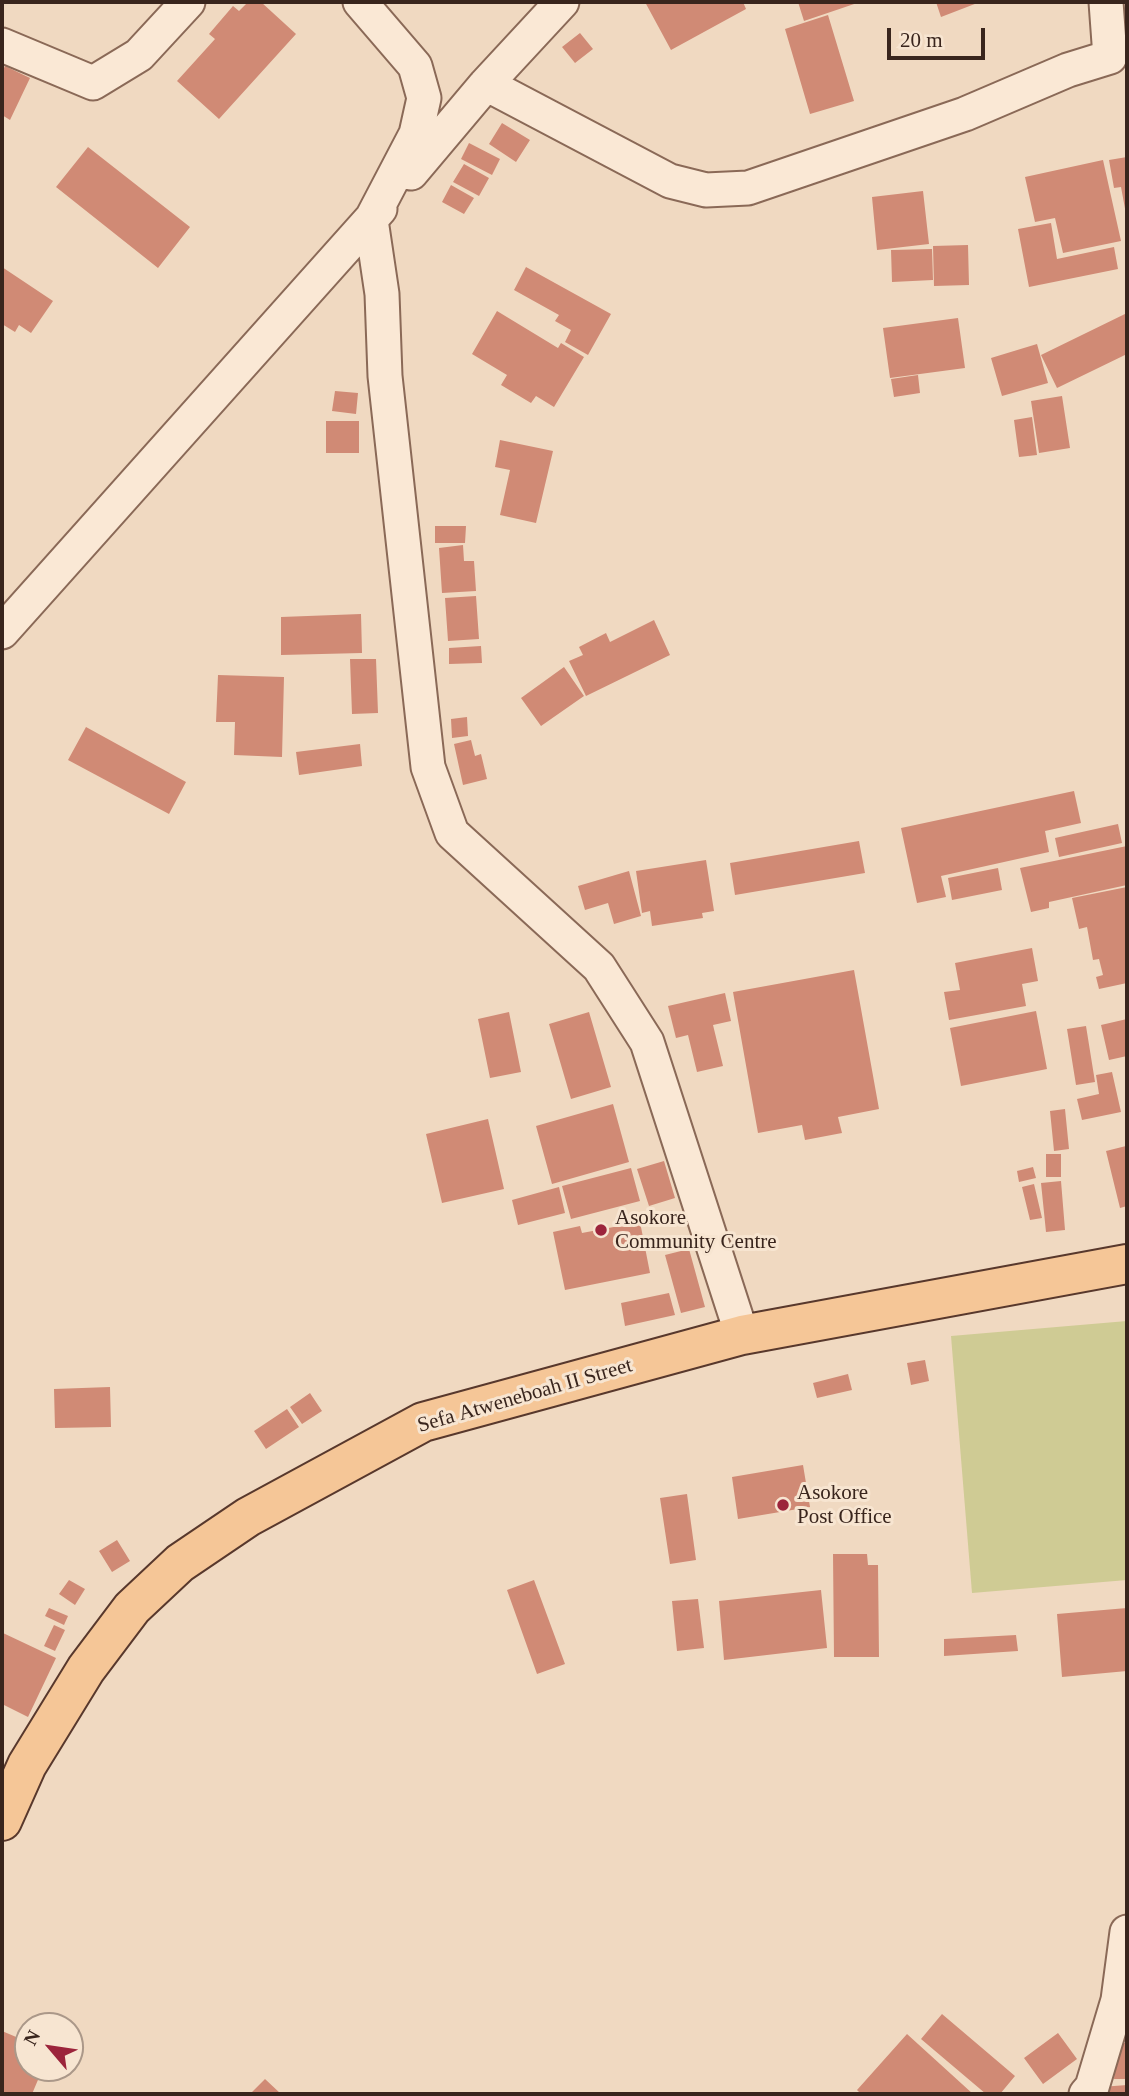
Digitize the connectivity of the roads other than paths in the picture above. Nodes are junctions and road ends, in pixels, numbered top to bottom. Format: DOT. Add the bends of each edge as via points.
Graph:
graph roads {
  1 [pos="188,2"];
  2 [pos="360,2"];
  3 [pos="562,2"];
  4 [pos="1106,2"];
  5 [pos="2,46"];
  6 [pos="1119,56"];
  7 [pos="486,84"];
  8 [pos="371,220"];
  9 [pos="2,632"];
  10 [pos="1127,1264"];
  11 [pos="741,1335"];
  12 [pos="2,1821"];
  13 [pos="1127,1932"];
  14 [pos="1086,2094"];
  1 -- 5 [label="street" via="139,55 93,83"];
  2 -- 8 [label="street" via="415,66 424,99 416,134"];
  3 -- 7 [label="street"];
  4 -- 6 [label="street"];
  6 -- 7 [label="street" via="1068,69 965,114 748,188 706,190 670,181"];
  7 -- 8 [label="street"];
  8 -- 9 [label="street"];
  8 -- 11 [label="street" via="428,767 452,833 599,968 648,1042"];
  10 -- 11 [label="main road, Sefa Atweneboah II Street"];
  11 -- 12 [label="main road, Sefa Atweneboah II Street" via="423,1422 248,1517 180,1563 132,1608 86,1669 27,1765"];
  13 -- 14 [label="street" via="1118,2000 1093,2087"];
}
